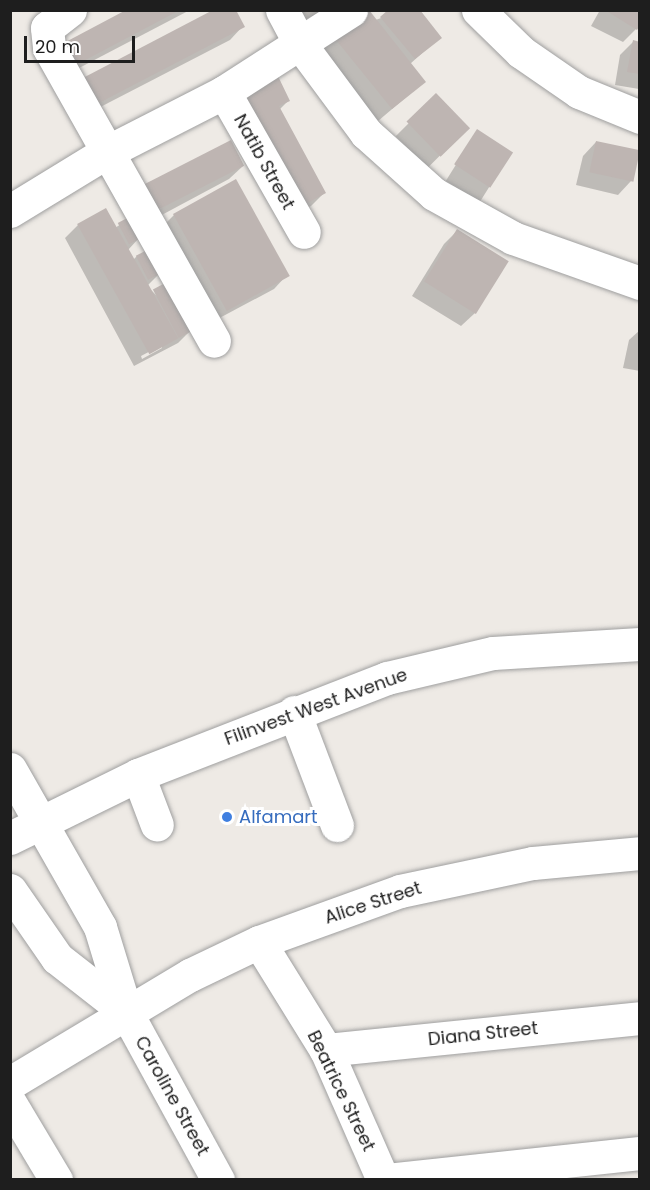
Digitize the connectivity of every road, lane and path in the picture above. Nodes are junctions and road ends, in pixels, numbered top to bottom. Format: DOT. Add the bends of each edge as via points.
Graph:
graph roads {
  1 [pos="70,10"];
  2 [pos="282,10"];
  3 [pos="351,10"];
  4 [pos="478,10"];
  5 [pos="300,44"];
  6 [pos="225,92"];
  7 [pos="639,117"];
  8 [pos="105,153"];
  9 [pos="10,211"];
  10 [pos="304,232"];
  11 [pos="639,283"];
  12 [pos="214,341"];
  13 [pos="639,644"];
  14 [pos="294,712"];
  15 [pos="10,769"];
  16 [pos="138,775"];
  17 [pos="43,821"];
  18 [pos="157,825"];
  19 [pos="337,825"];
  20 [pos="10,838"];
  21 [pos="639,853"];
  22 [pos="10,890"];
  23 [pos="259,942"];
  24 [pos="126,1012"];
  25 [pos="639,1018"];
  26 [pos="326,1050"];
  27 [pos="10,1083"];
  28 [pos="10,1103"];
  29 [pos="639,1153"];
  30 [pos="56,1179"];
  31 [pos="218,1179"];
  32 [pos="385,1179"];
  1 -- 8 [label="street" via="46,28 46,40"];
  2 -- 5 [label="street"];
  3 -- 5 [label="street"];
  4 -- 7 [label="street" via="521,52 579,92"];
  5 -- 6 [label="street"];
  5 -- 11 [label="street" via="366,133 434,194 513,238"];
  6 -- 8 [label="street"];
  6 -- 10 [label="street, Natib Street"];
  8 -- 9 [label="street"];
  8 -- 12 [label="street"];
  13 -- 14 [label="street, Filinvest West Avenue" via="493,653 387,678"];
  14 -- 16 [label="street, Filinvest West Avenue"];
  14 -- 19 [label="street"];
  15 -- 17 [label="street"];
  16 -- 17 [label="street, Filinvest West Avenue"];
  16 -- 18 [label="street"];
  17 -- 20 [label="street, Filinvest West Avenue"];
  17 -- 24 [label="street" via="100,927"];
  21 -- 23 [label="street, Alice Street" via="533,863 400,891"];
  22 -- 24 [label="street" via="57,958"];
  23 -- 24 [label="street, Alice Street"];
  23 -- 26 [label="street, Beatrice Street"];
  24 -- 27 [label="street, Alice Street"];
  24 -- 31 [label="street, Caroline Street"];
  25 -- 26 [label="street, Diana Street"];
  26 -- 32 [label="street, Beatrice Street"];
  28 -- 30 [label="street"];
  29 -- 32 [label="street"];
}
